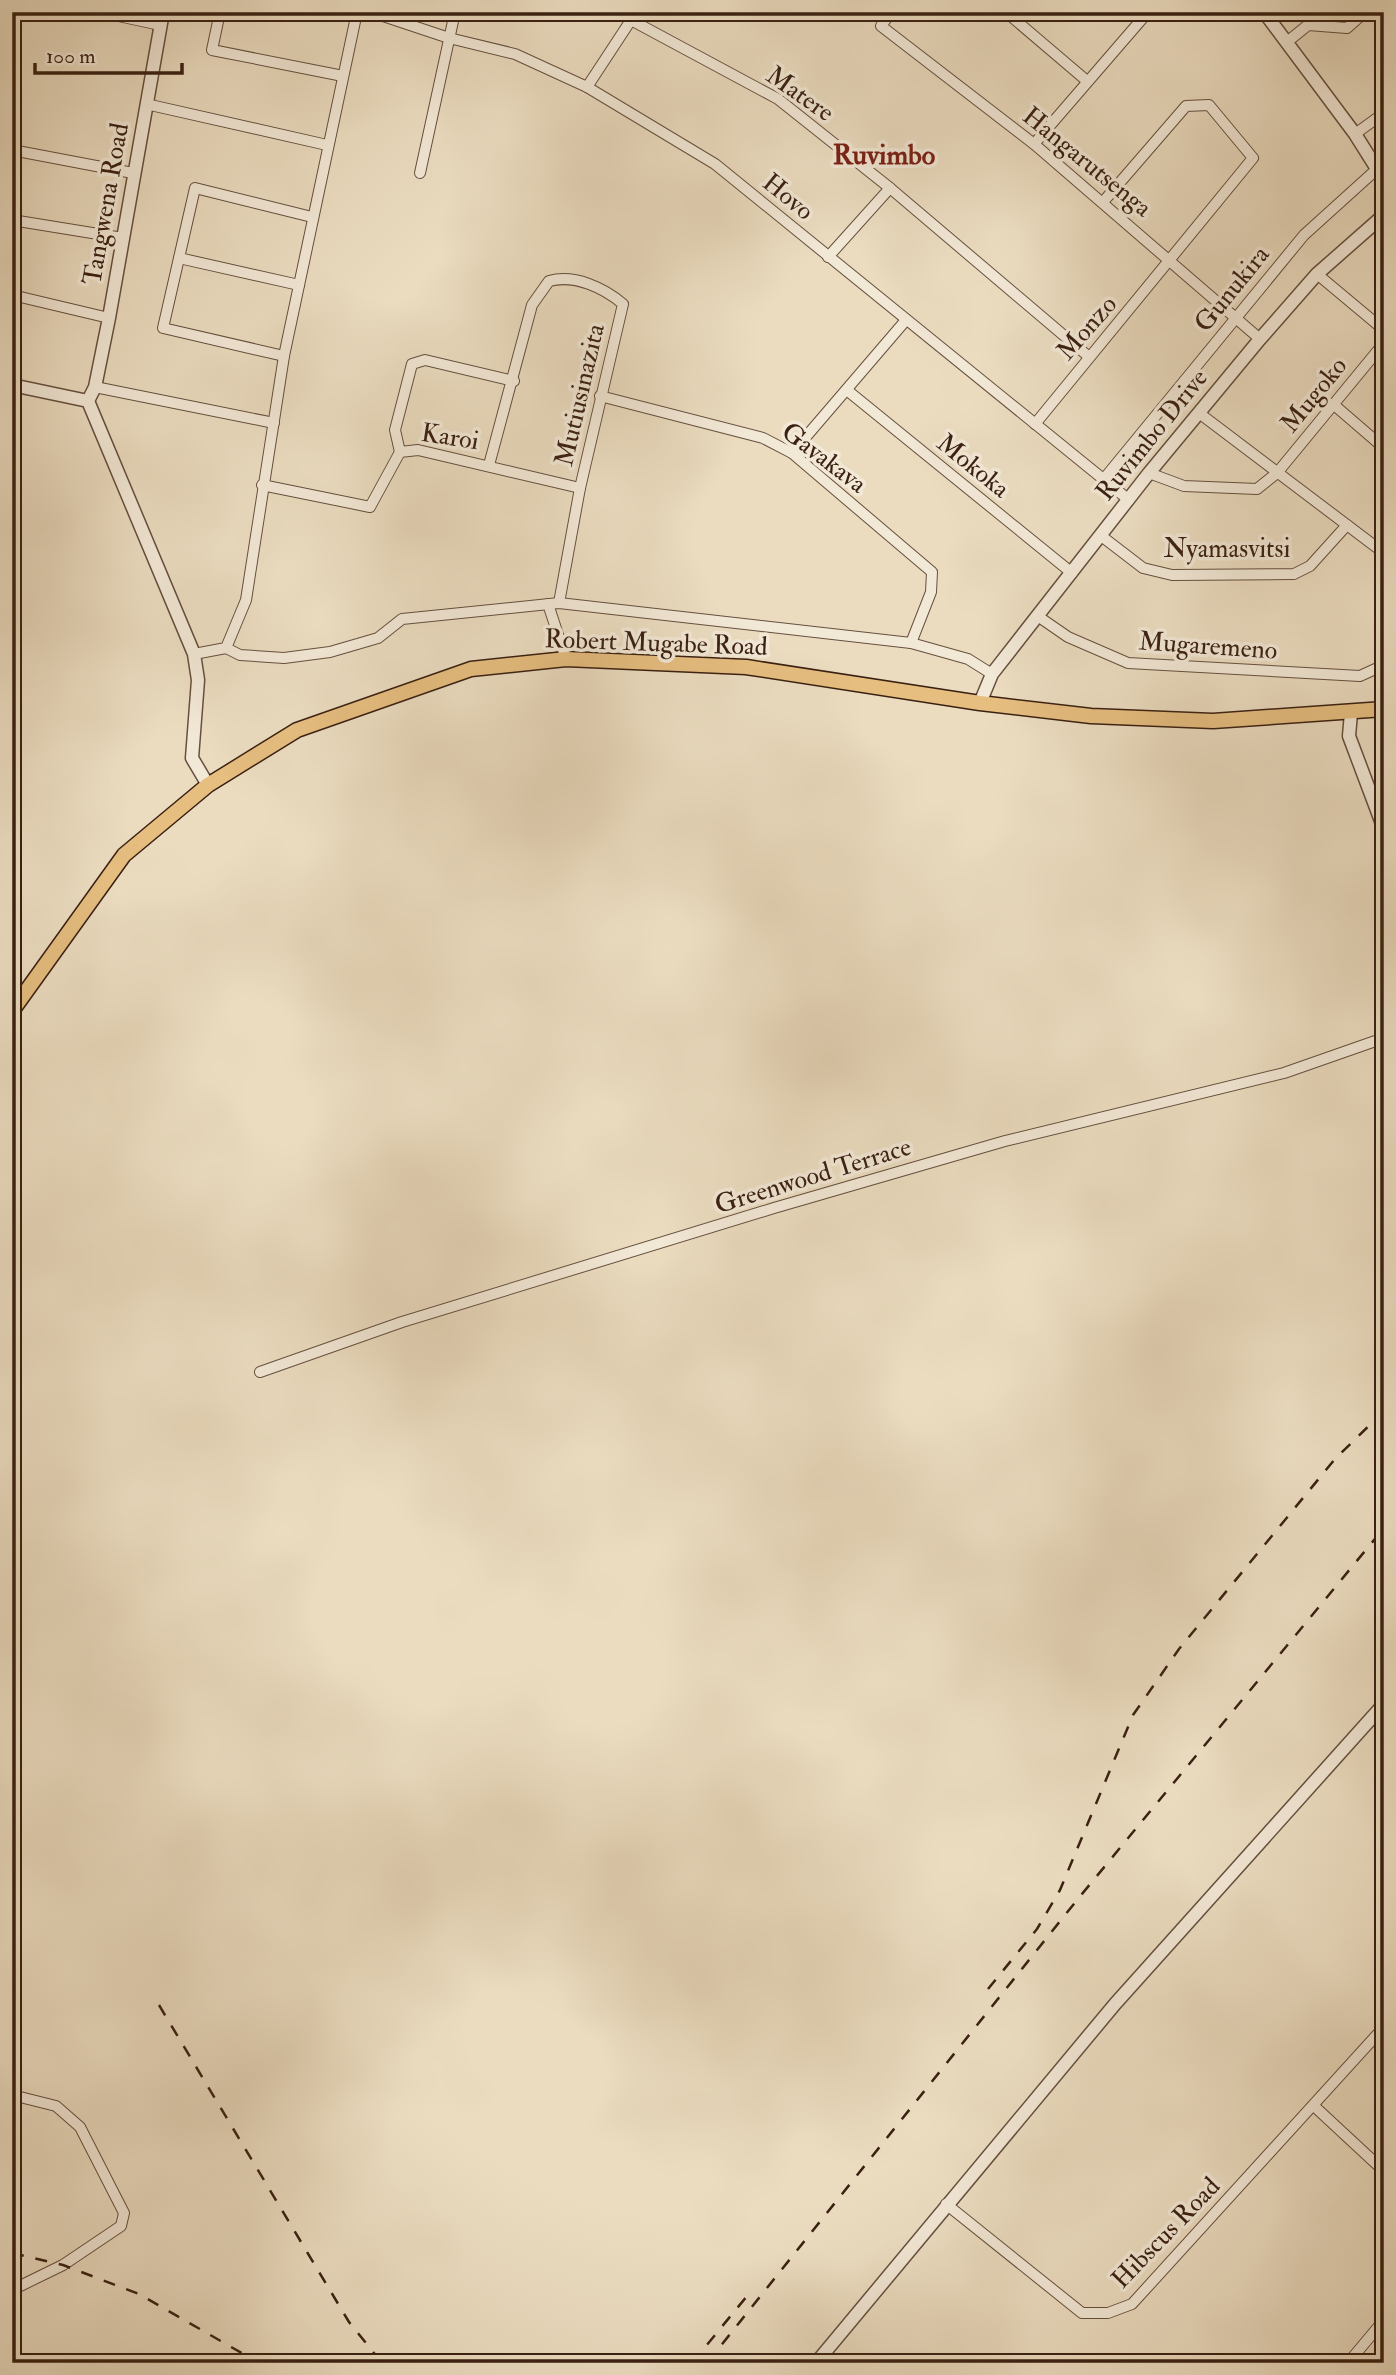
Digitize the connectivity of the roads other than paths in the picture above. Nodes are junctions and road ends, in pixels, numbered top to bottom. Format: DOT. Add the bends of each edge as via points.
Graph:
graph roads {
  1 [pos="100,12"];
  2 [pos="220,12"];
  3 [pos="357,12"];
  4 [pos="371,12"];
  5 [pos="455,12"];
  6 [pos="891,12"];
  7 [pos="1006,12"];
  8 [pos="1264,12"];
  9 [pos="1365,12"];
  10 [pos="1147,13"];
  11 [pos="162,19"];
  12 [pos="449,38"];
  13 [pos="1287,42"];
  14 [pos="343,76"];
  15 [pos="1087,81"];
  16 [pos="587,87"];
  17 [pos="146,104"];
  18 [pos="1384,113"];
  19 [pos="1355,134"];
  20 [pos="1034,144"];
  21 [pos="327,145"];
  22 [pos="12,150"];
  23 [pos="133,173"];
  24 [pos="420,173"];
  25 [pos="1381,174"];
  26 [pos="890,188"];
  27 [pos="1103,202"];
  28 [pos="1384,215"];
  29 [pos="312,216"];
  30 [pos="12,220"];
  31 [pos="123,238"];
  32 [pos="828,257"];
  33 [pos="179,258"];
  34 [pos="1172,260"];
  35 [pos="1317,274"];
  36 [pos="299,285"];
  37 [pos="12,295"];
  38 [pos="109,318"];
  39 [pos="1236,318"];
  40 [pos="905,320"];
  41 [pos="1384,330"];
  42 [pos="1260,339"];
  43 [pos="1384,343"];
  44 [pos="284,356"];
  45 [pos="1088,356"];
  46 [pos="514,381"];
  47 [pos="12,385"];
  48 [pos="94,387"];
  49 [pos="848,391"];
  50 [pos="600,396"];
  51 [pos="88,401"];
  52 [pos="1333,404"];
  53 [pos="1199,413"];
  54 [pos="274,423"];
  55 [pos="1035,424"];
  56 [pos="1384,448"];
  57 [pos="400,452"];
  58 [pos="792,453"];
  59 [pos="489,465"];
  60 [pos="1149,473"];
  61 [pos="1278,473"];
  62 [pos="1103,480"];
  63 [pos="262,485"];
  64 [pos="580,488"];
  65 [pos="1129,500"];
  66 [pos="1346,525"];
  67 [pos="1100,535"];
  68 [pos="1384,553"];
  69 [pos="1072,573"];
  70 [pos="554,604"];
  71 [pos="1039,617"];
  72 [pos="911,643"];
  73 [pos="226,648"];
  74 [pos="194,654"];
  75 [pos="566,659"];
  76 [pos="1384,665"];
  77 [pos="992,674"];
  78 [pos="980,704"];
  79 [pos="1384,709"];
  80 [pos="1351,713"];
  81 [pos="208,785"];
  82 [pos="1384,830"];
  83 [pos="12,1011"];
  84 [pos="1384,1038"];
  85 [pos="260,1372"];
  86 [pos="1384,1703"];
  87 [pos="1384,2027"];
  88 [pos="12,2095"];
  89 [pos="1314,2106"];
  90 [pos="1384,2171"];
  91 [pos="946,2204"];
  92 [pos="12,2290"];
  93 [pos="1384,2320"];
  94 [pos="817,2362"];
  95 [pos="1348,2363"];
  1 -- 11 [label="street"];
  2 -- 14 [label="street" via="212,50"];
  3 -- 14 [label="street"];
  4 -- 12 [label="street, Hovo"];
  5 -- 12 [label="street"];
  6 -- 20 [label="street, Hangarutsenga" via="881,26"];
  7 -- 15 [label="street"];
  8 -- 13 [label="street"];
  9 -- 13 [label="street" via="1347,28 1308,25"];
  10 -- 15 [label="street"];
  11 -- 17 [label="street, Tangwena Road"];
  12 -- 16 [label="street, Hovo" via="514,54"];
  12 -- 24 [label="street"];
  13 -- 19 [label="street"];
  14 -- 21 [label="street"];
  15 -- 20 [label="street"];
  16 -- 26 [label="street, Matere" via="631,20 778,99"];
  16 -- 32 [label="street, Hovo" via="715,164"];
  17 -- 21 [label="street"];
  17 -- 23 [label="street, Tangwena Road"];
  18 -- 19 [label="street"];
  19 -- 25 [label="street"];
  20 -- 27 [label="street, Hangarutsenga"];
  21 -- 29 [label="street"];
  22 -- 23 [label="street"];
  23 -- 31 [label="street, Tangwena Road"];
  25 -- 39 [label="street, Gunukira" via="1304,235"];
  26 -- 32 [label="street"];
  26 -- 45 [label="street, Matere"];
  27 -- 34 [label="street, Hangarutsenga"];
  27 -- 34 [label="street, Monzo" via="1186,106 1209,105 1253,158"];
  28 -- 35 [label="street, Ruvimbo Drive"];
  29 -- 33 [label="street" via="195,188"];
  29 -- 36 [label="street"];
  30 -- 31 [label="street"];
  31 -- 38 [label="street, Tangwena Road"];
  32 -- 40 [label="street, Hovo"];
  33 -- 36 [label="street"];
  33 -- 44 [label="street" via="163,328"];
  34 -- 39 [label="street, Hangarutsenga"];
  34 -- 45 [label="street, Monzo"];
  35 -- 41 [label="street"];
  35 -- 42 [label="street, Ruvimbo Drive"];
  36 -- 44 [label="street"];
  37 -- 38 [label="street"];
  38 -- 48 [label="street, Tangwena Road"];
  39 -- 42 [label="street, Hangarutsenga"];
  39 -- 62 [label="street, Gunukira"];
  40 -- 49 [label="street"];
  40 -- 55 [label="street, Hovo"];
  42 -- 53 [label="street, Ruvimbo Drive"];
  43 -- 52 [label="street, Mugoko"];
  44 -- 54 [label="street"];
  45 -- 55 [label="street, Monzo"];
  46 -- 50 [label="street, Mutiusinazita" via="532,305 549,281 562,277 606,289 623,304"];
  46 -- 57 [label="street" via="425,359 412,364 395,430"];
  46 -- 59 [label="street, Mutiusinazita"];
  47 -- 51 [label="street"];
  48 -- 51 [label="street, Tangwena Road"];
  48 -- 54 [label="street"];
  49 -- 58 [label="street"];
  49 -- 69 [label="street, Mokoka"];
  50 -- 58 [label="street, Gavakava" via="763,438"];
  50 -- 64 [label="street, Mutiusinazita"];
  51 -- 74 [label="street"];
  52 -- 56 [label="street"];
  52 -- 61 [label="street, Mugoko"];
  53 -- 60 [label="street, Ruvimbo Drive"];
  53 -- 61 [label="street"];
  54 -- 63 [label="street"];
  55 -- 62 [label="street, Hovo"];
  57 -- 59 [label="street, Karoi" via="418,450"];
  57 -- 63 [label="street, Karoi" via="370,507"];
  58 -- 72 [label="street, Gavakava" via="932,572 931,592"];
  59 -- 64 [label="street, Karoi"];
  60 -- 61 [label="street" via="1184,486 1256,489"];
  60 -- 65 [label="street, Ruvimbo Drive"];
  61 -- 66 [label="street"];
  62 -- 65 [label="street, Hovo"];
  63 -- 73 [label="street" via="246,600"];
  64 -- 70 [label="street, Mutiusinazita"];
  65 -- 67 [label="street, Ruvimbo Drive"];
  66 -- 67 [label="street, Nyamasvitsi" via="1310,566 1294,573 1172,575 1143,568"];
  66 -- 68 [label="street"];
  67 -- 69 [label="street, Ruvimbo Drive"];
  69 -- 71 [label="street, Ruvimbo Drive"];
  70 -- 72 [label="street"];
  70 -- 73 [label="street" via="402,619 378,638 330,652 284,658 240,655"];
  70 -- 75 [label="street"];
  71 -- 76 [label="street, Mugaremeno" via="1069,638 1128,663 1360,676"];
  71 -- 77 [label="street, Ruvimbo Drive"];
  72 -- 77 [label="street" via="968,659"];
  73 -- 74 [label="street"];
  74 -- 81 [label="street" via="198,680 192,758"];
  75 -- 78 [label="main road, Robert Mugabe Road" via="746,667"];
  75 -- 81 [label="main road, Robert Mugabe Road" via="471,669 330,716 297,730"];
  77 -- 78 [label="street, Ruvimbo Drive"];
  78 -- 80 [label="main road, Robert Mugabe Road" via="1091,716 1213,721"];
  79 -- 80 [label="main road, Robert Mugabe Road"];
  80 -- 82 [label="street" via="1349,736"];
  81 -- 83 [label="main road, Robert Mugabe Road" via="124,855"];
  84 -- 85 [label="street, Greenwood Terrace" via="1284,1073 1005,1141 787,1205 402,1322"];
  86 -- 91 [label="street" via="1115,2004"];
  87 -- 89 [label="street, Hibscus Road"];
  88 -- 92 [label="street" via="56,2106 80,2127 124,2213 121,2226 63,2265"];
  89 -- 90 [label="street"];
  89 -- 91 [label="street, Hibscus Road" via="1132,2304 1108,2313 1082,2313"];
  91 -- 94 [label="street"];
  93 -- 95 [label="street"];
}
